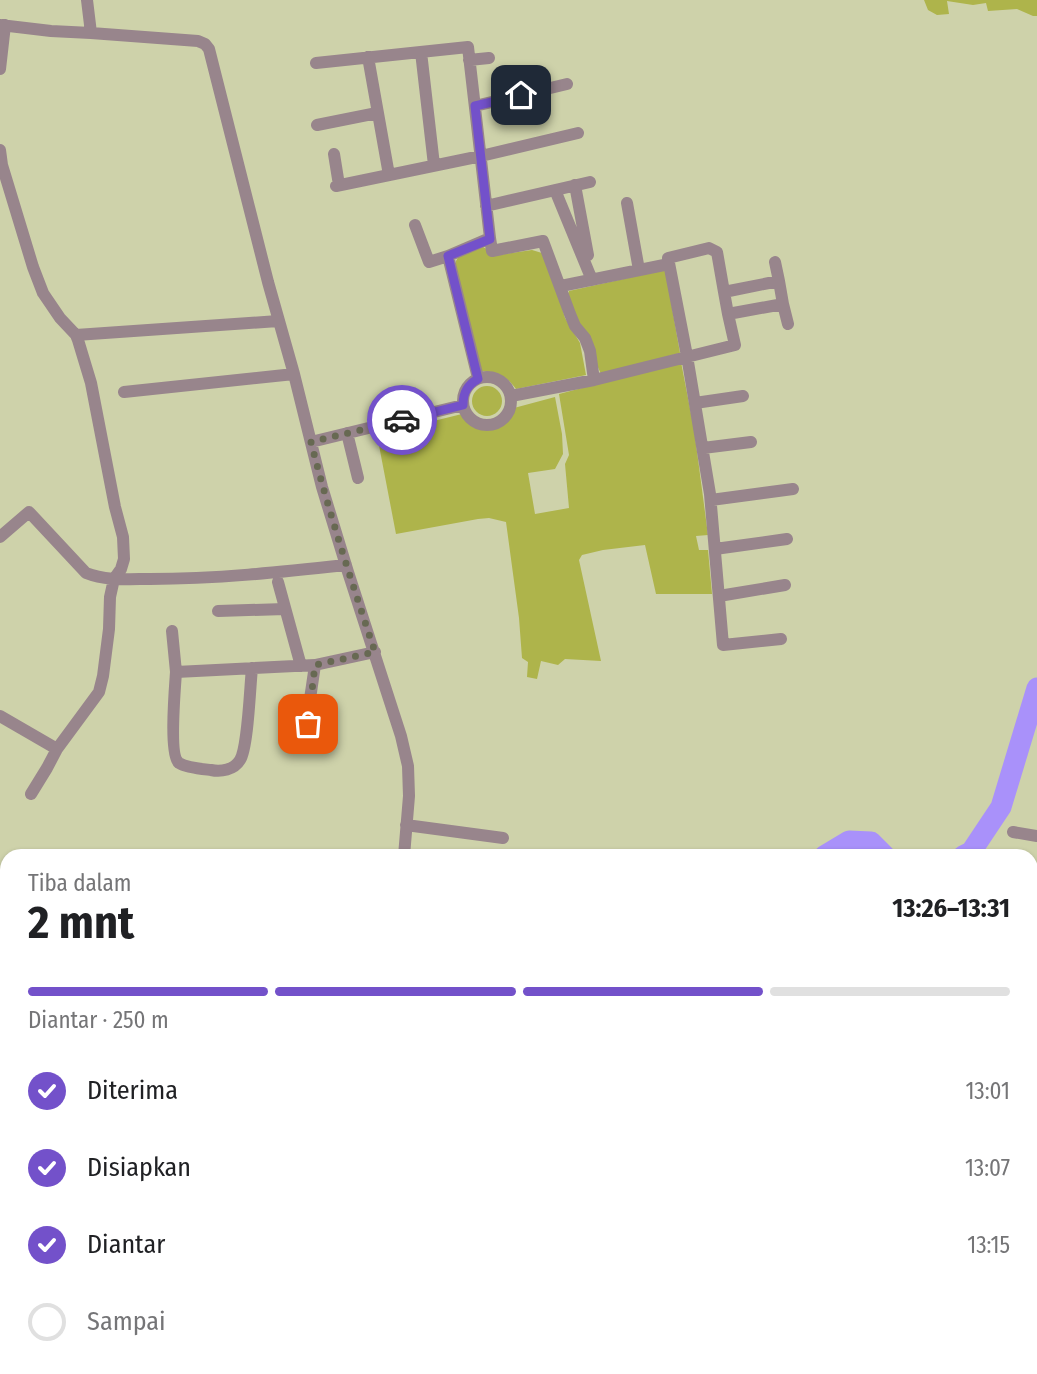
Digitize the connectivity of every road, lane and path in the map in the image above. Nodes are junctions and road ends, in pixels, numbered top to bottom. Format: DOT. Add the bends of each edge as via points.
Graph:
graph roads {
  1 [pos="87,0"];
  2 [pos="2,25"];
  3 [pos="91,33"];
  4 [pos="421,52"];
  5 [pos="368,57"];
  6 [pos="489,58"];
  7 [pos="470,60"];
  8 [pos="316,63"];
  9 [pos="0,69"];
  10 [pos="567,84"];
  11 [pos="475,106"];
  12 [pos="377,113"];
  13 [pos="317,125"];
  14 [pos="578,133"];
  15 [pos="0,150"];
  16 [pos="334,155"];
  17 [pos="481,156"];
  18 [pos="434,165"];
  19 [pos="389,175"];
  20 [pos="590,182"];
  21 [pos="575,185"];
  22 [pos="555,190"];
  23 [pos="627,203"];
  24 [pos="486,206"];
  25 [pos="415,225"];
  26 [pos="490,239"];
  27 [pos="448,256"];
  28 [pos="775,262"];
  29 [pos="669,264"];
  30 [pos="639,270"];
  31 [pos="592,280"];
  32 [pos="779,281"];
  33 [pos="561,286"];
  34 [pos="724,292"];
  35 [pos="783,304"];
  36 [pos="728,314"];
  37 [pos="278,321"];
  38 [pos="788,324"];
  39 [pos="76,335"];
  40 [pos="687,356"];
  41 [pos="294,374"];
  42 [pos="478,379"];
  43 [pos="594,380"];
  44 [pos="124,392"];
  45 [pos="511,396"];
  46 [pos="743,396"];
  47 [pos="695,403"];
  48 [pos="463,405"];
  49 [pos="347,433"];
  50 [pos="311,442"];
  51 [pos="751,442"];
  52 [pos="703,449"];
  53 [pos="358,478"];
  54 [pos="793,489"];
  55 [pos="711,500"];
  56 [pos="0,537"];
  57 [pos="787,539"];
  58 [pos="715,549"];
  59 [pos="346,565"];
  60 [pos="114,579"];
  61 [pos="278,582"];
  62 [pos="785,585"];
  63 [pos="719,596"];
  64 [pos="285,609"];
  65 [pos="218,611"];
  66 [pos="172,631"];
  67 [pos="781,639"];
  68 [pos="375,652"];
  69 [pos="308,666"];
  70 [pos="252,668"];
  71 [pos="176,672"];
  72 [pos="0,716"];
  73 [pos="308,724"];
  74 [pos="57,749"];
  75 [pos="31,793"];
  76 [pos="406,825"];
  77 [pos="1013,832"];
  78 [pos="1037,836"];
  79 [pos="503,838"];
  80 [pos="404,849"];
  1 -- 3 [label="street"];
  2 -- 3 [label="street"];
  2 -- 9 [label="street"];
  3 -- 37 [label="street" via="198,41 209,49"];
  4 -- 5 [label="street"];
  4 -- 7 [label="street" via="468,47"];
  4 -- 18 [label="street"];
  5 -- 8 [label="street"];
  5 -- 12 [label="street"];
  6 -- 7 [label="street"];
  7 -- 11 [label="street"];
  10 -- 11 [label="street"];
  11 -- 17 [label="street"];
  12 -- 13 [label="street"];
  12 -- 19 [label="street"];
  14 -- 17 [label="street"];
  15 -- 39 [label="street" via="43,293"];
  16 -- 19 [label="street" via="337,186"];
  17 -- 18 [label="street"];
  17 -- 24 [label="street"];
  18 -- 19 [label="street"];
  20 -- 21 [label="street"];
  21 -- 22 [label="street"];
  21 -- 31 [label="street"];
  22 -- 24 [label="street"];
  22 -- 31 [label="street"];
  23 -- 30 [label="street"];
  24 -- 26 [label="street"];
  25 -- 27 [label="street" via="429,262"];
  26 -- 27 [label="street"];
  26 -- 33 [label="street" via="492,251 543,241"];
  27 -- 42 [label="street"];
  28 -- 32 [label="street"];
  29 -- 30 [label="street"];
  29 -- 34 [label="street" via="668,258 695,251 709,248 717,252"];
  29 -- 40 [label="street"];
  30 -- 31 [label="street"];
  31 -- 33 [label="street"];
  32 -- 34 [label="street"];
  32 -- 35 [label="street"];
  33 -- 43 [label="street" via="575,326 590,351"];
  34 -- 36 [label="street"];
  35 -- 36 [label="street"];
  35 -- 38 [label="street"];
  36 -- 40 [label="street" via="735,345"];
  37 -- 39 [label="street"];
  37 -- 41 [label="street"];
  39 -- 60 [label="street" via="123,537 124,559"];
  40 -- 43 [label="street"];
  40 -- 47 [label="street"];
  41 -- 44 [label="street"];
  41 -- 50 [label="street"];
  42 -- 45 [label="street" via="498,379"];
  42 -- 48 [label="street" via="465,389"];
  43 -- 45 [label="street"];
  45 -- 48 [label="street" via="507,414 492,424 474,421"];
  46 -- 47 [label="street"];
  47 -- 52 [label="street"];
  48 -- 49 [label="street"];
  49 -- 50 [label="street"];
  49 -- 53 [label="street"];
  50 -- 59 [label="street"];
  51 -- 52 [label="street"];
  52 -- 55 [label="street"];
  54 -- 55 [label="street"];
  55 -- 58 [label="street"];
  56 -- 60 [label="street" via="29,512 86,573"];
  57 -- 58 [label="street"];
  58 -- 63 [label="street"];
  59 -- 60 [label="street" via="215,578"];
  59 -- 68 [label="street"];
  60 -- 74 [label="street" via="99,692"];
  61 -- 64 [label="street"];
  62 -- 63 [label="street"];
  63 -- 67 [label="street" via="723,645"];
  64 -- 65 [label="street"];
  64 -- 69 [label="street"];
  66 -- 71 [label="street"];
  68 -- 69 [label="street"];
  68 -- 76 [label="street" via="408,765"];
  69 -- 70 [label="street"];
  69 -- 73 [label="street"];
  70 -- 71 [label="street"];
  70 -- 71 [label="street" via="240,761 219,772 176,760"];
  72 -- 74 [label="street"];
  74 -- 75 [label="street"];
  76 -- 79 [label="street"];
  76 -- 80 [label="street"];
  77 -- 78 [label="street"];
}
